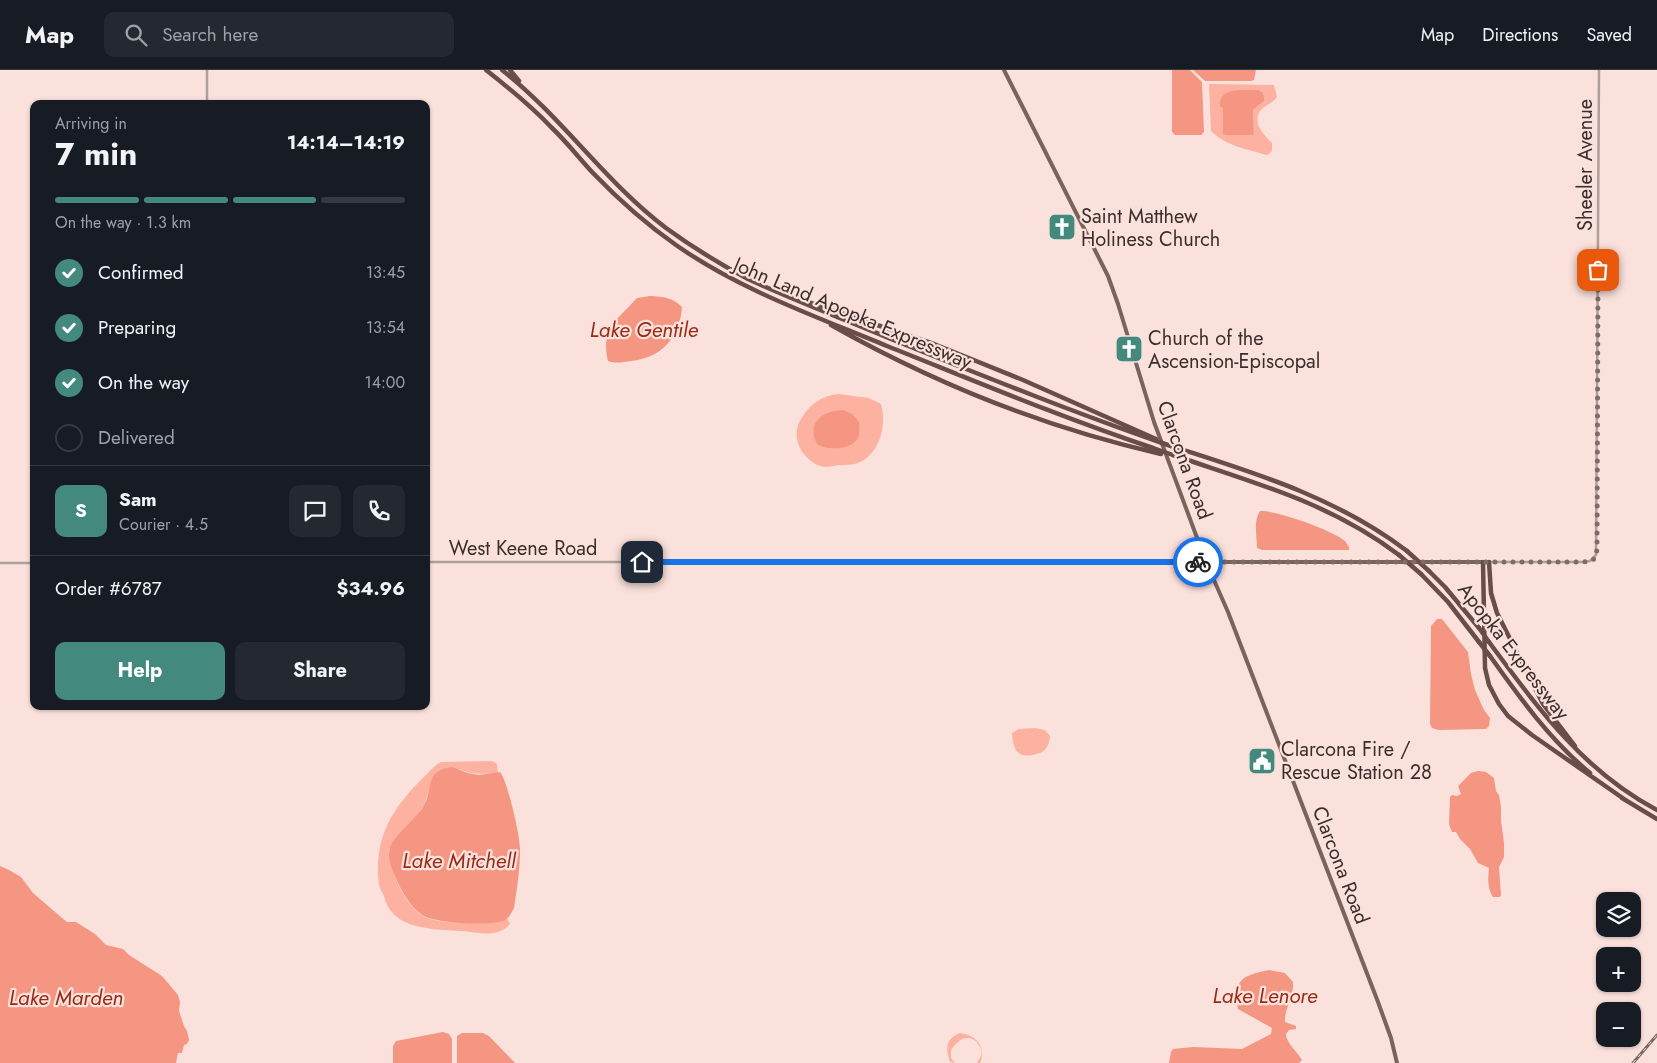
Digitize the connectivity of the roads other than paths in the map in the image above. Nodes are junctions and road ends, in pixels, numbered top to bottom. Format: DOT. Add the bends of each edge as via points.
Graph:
graph roads {
  1 [pos="207,70"];
  2 [pos="486,70"];
  3 [pos="502,70"];
  4 [pos="510,70"];
  5 [pos="1004,70"];
  6 [pos="1599,70"];
  7 [pos="526,90"];
  8 [pos="207,100"];
  9 [pos="802,301"];
  10 [pos="810,314"];
  11 [pos="1149,436"];
  12 [pos="1154,450"];
  13 [pos="430,562"];
  14 [pos="1206,562"];
  15 [pos="1486,562"];
  16 [pos="0,563"];
  17 [pos="30,563"];
  18 [pos="1589,762"];
  19 [pos="1624,799"];
  20 [pos="1656,809"];
  21 [pos="1656,819"];
  22 [pos="1397,1063"];
  1 -- 8 [label="street"];
  2 -- 10 [label="highway, John Land Apopka Expressway" via="551,126 633,211 675,244 722,274"];
  3 -- 7 [label="highway, John Land Apopka Expressway"];
  4 -- 7 [label="highway"];
  5 -- 14 [label="main road, Clarcona Road" via="1111,283 1154,422"];
  6 -- 15 [label="street, Sheeler Avenue" via="1597,550 1594,559 1584,562"];
  7 -- 9 [label="highway, John Land Apopka Expressway" via="598,166 666,227 736,272"];
  9 -- 11 [label="highway, John Land Apopka Expressway" via="1051,403"];
  9 -- 11 [label="highway" via="934,344"];
  10 -- 12 [label="highway, John Land Apopka Expressway"];
  10 -- 12 [label="highway" via="899,362 1009,407 1072,430"];
  11 -- 18 [label="highway, Apopka Expressway, bridge" via="1323,500 1372,526 1407,551 1450,592 1550,722"];
  12 -- 19 [label="highway, Apopka Expressway, bridge" via="1316,505 1356,526 1399,555 1448,602 1558,744 1596,779"];
  13 -- 14 [label="street, West Keene Road"];
  14 -- 15 [label="main road"];
  14 -- 22 [label="main road, Clarcona Road" via="1378,1002"];
  15 -- 18 [label="highway" via="1493,602 1531,681 1552,717"];
  15 -- 19 [label="highway" via="1485,668 1489,686 1499,704 1508,716 1532,735"];
  16 -- 17 [label="street"];
  18 -- 20 [label="highway, Apopka Expressway" via="1630,794"];
  19 -- 21 [label="highway, Apopka Expressway"];
}
